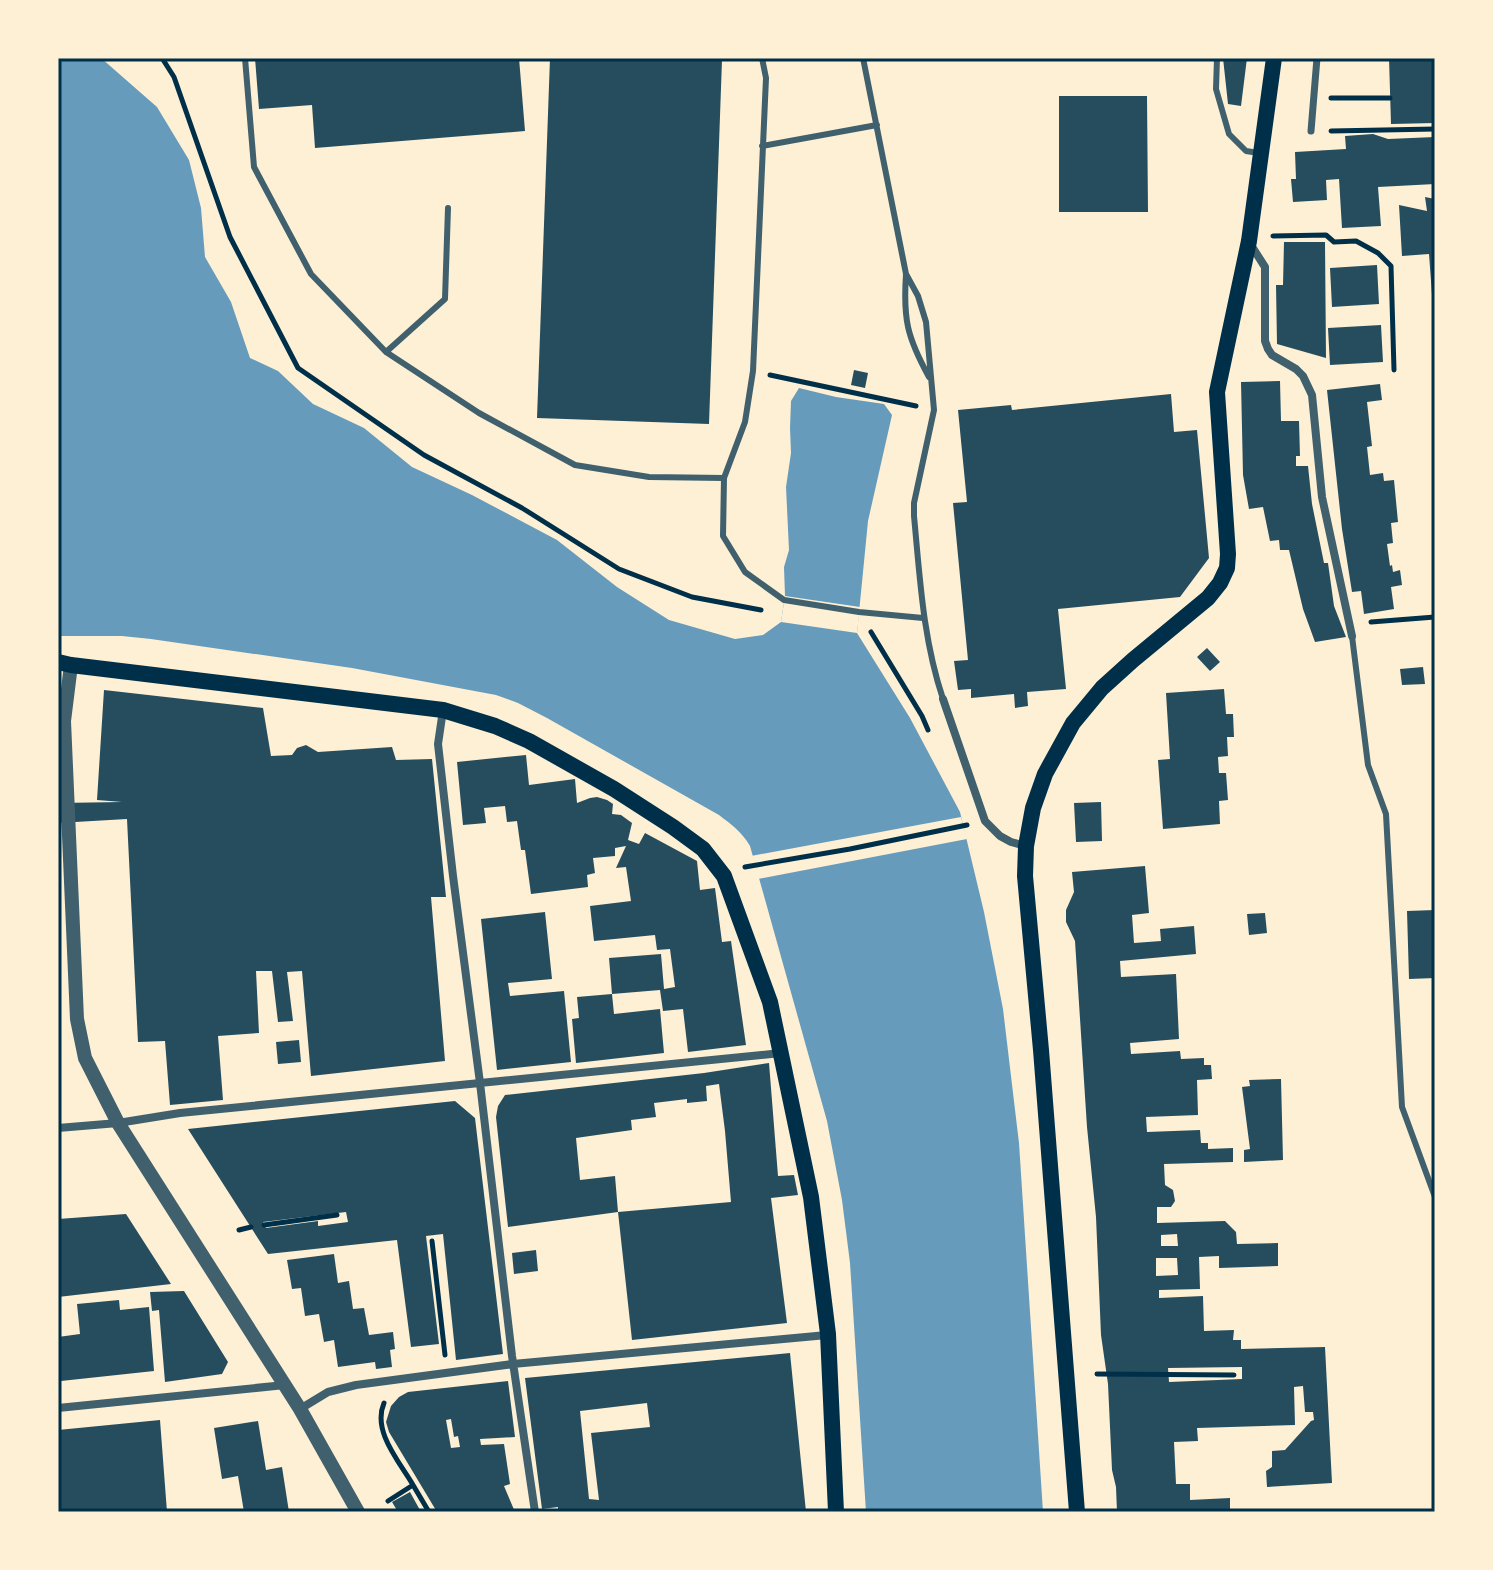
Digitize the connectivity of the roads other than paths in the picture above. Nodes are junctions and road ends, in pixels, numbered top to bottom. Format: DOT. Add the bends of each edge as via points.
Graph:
graph roads {
  1 [pos="245,58"];
  2 [pos="762,58"];
  3 [pos="863,58"];
  4 [pos="1217,58"];
  5 [pos="1274,58"];
  6 [pos="1317,58"];
  7 [pos="877,125"];
  8 [pos="1311,131"];
  9 [pos="762,146"];
  10 [pos="1262,154"];
  11 [pos="448,208"];
  12 [pos="1249,241"];
  13 [pos="906,274"];
  14 [pos="386,352"];
  15 [pos="930,380"];
  16 [pos="724,478"];
  17 [pos="923,618"];
  18 [pos="1352,636"];
  19 [pos="64,664"];
  20 [pos="943,699"];
  21 [pos="443,710"];
  22 [pos="1026,846"];
  23 [pos="782,1053"];
  24 [pos="480,1083"];
  25 [pos="118,1123"];
  26 [pos="58,1128"];
  27 [pos="1435,1197"];
  28 [pos="828,1334"];
  29 [pos="513,1364"];
  30 [pos="285,1385"];
  31 [pos="58,1408"];
  32 [pos="300,1409"];
  33 [pos="358,1512"];
  34 [pos="535,1512"];
  35 [pos="836,1512"];
  36 [pos="1077,1512"];
  1 -- 14 [label="lane" via="254,167 311,274"];
  2 -- 9 [label="lane"];
  3 -- 7 [label="lane"];
  4 -- 10 [label="lane" via="1216,89 1229,134 1246,151"];
  5 -- 10 [label="main road"];
  6 -- 8 [label="street"];
  7 -- 9 [label="lane"];
  7 -- 13 [label="lane"];
  9 -- 16 [label="lane" via="753,371 745,422"];
  10 -- 12 [label="main road"];
  11 -- 14 [label="lane" via="445,299"];
  12 -- 18 [label="street" via="1265,267 1268,349 1303,376 1312,395 1322,497"];
  12 -- 22 [label="main road" via="1217,392 1227,568 1208,598 1102,688 1073,723 1038,790"];
  13 -- 15 [label="lane" via="926,322"];
  13 -- 15 [label="lane" via="907,328"];
  14 -- 16 [label="lane" via="479,413 575,465 649,477"];
  15 -- 17 [label="lane" via="934,410 914,503"];
  16 -- 17 [label="lane" via="723,536 745,572 784,600"];
  17 -- 20 [label="lane"];
  18 -- 27 [label="lane" via="1368,765 1386,814 1402,1107"];
  19 -- 21 [label="main road"];
  19 -- 25 [label="street" via="77,1019 85,1058"];
  20 -- 22 [label="street" via="985,821 1000,836"];
  21 -- 23 [label="main road" via="529,741 614,789 703,849 724,876 770,1002"];
  21 -- 24 [label="street" via="438,744"];
  22 -- 36 [label="main road"];
  23 -- 24 [label="street"];
  23 -- 28 [label="main road" via="811,1197"];
  24 -- 25 [label="street"];
  24 -- 29 [label="street"];
  25 -- 26 [label="street"];
  25 -- 30 [label="street"];
  28 -- 29 [label="street"];
  28 -- 35 [label="main road"];
  29 -- 32 [label="street" via="339,1388"];
  29 -- 34 [label="street"];
  30 -- 31 [label="street"];
  30 -- 32 [label="street"];
  32 -- 33 [label="street"];
}
